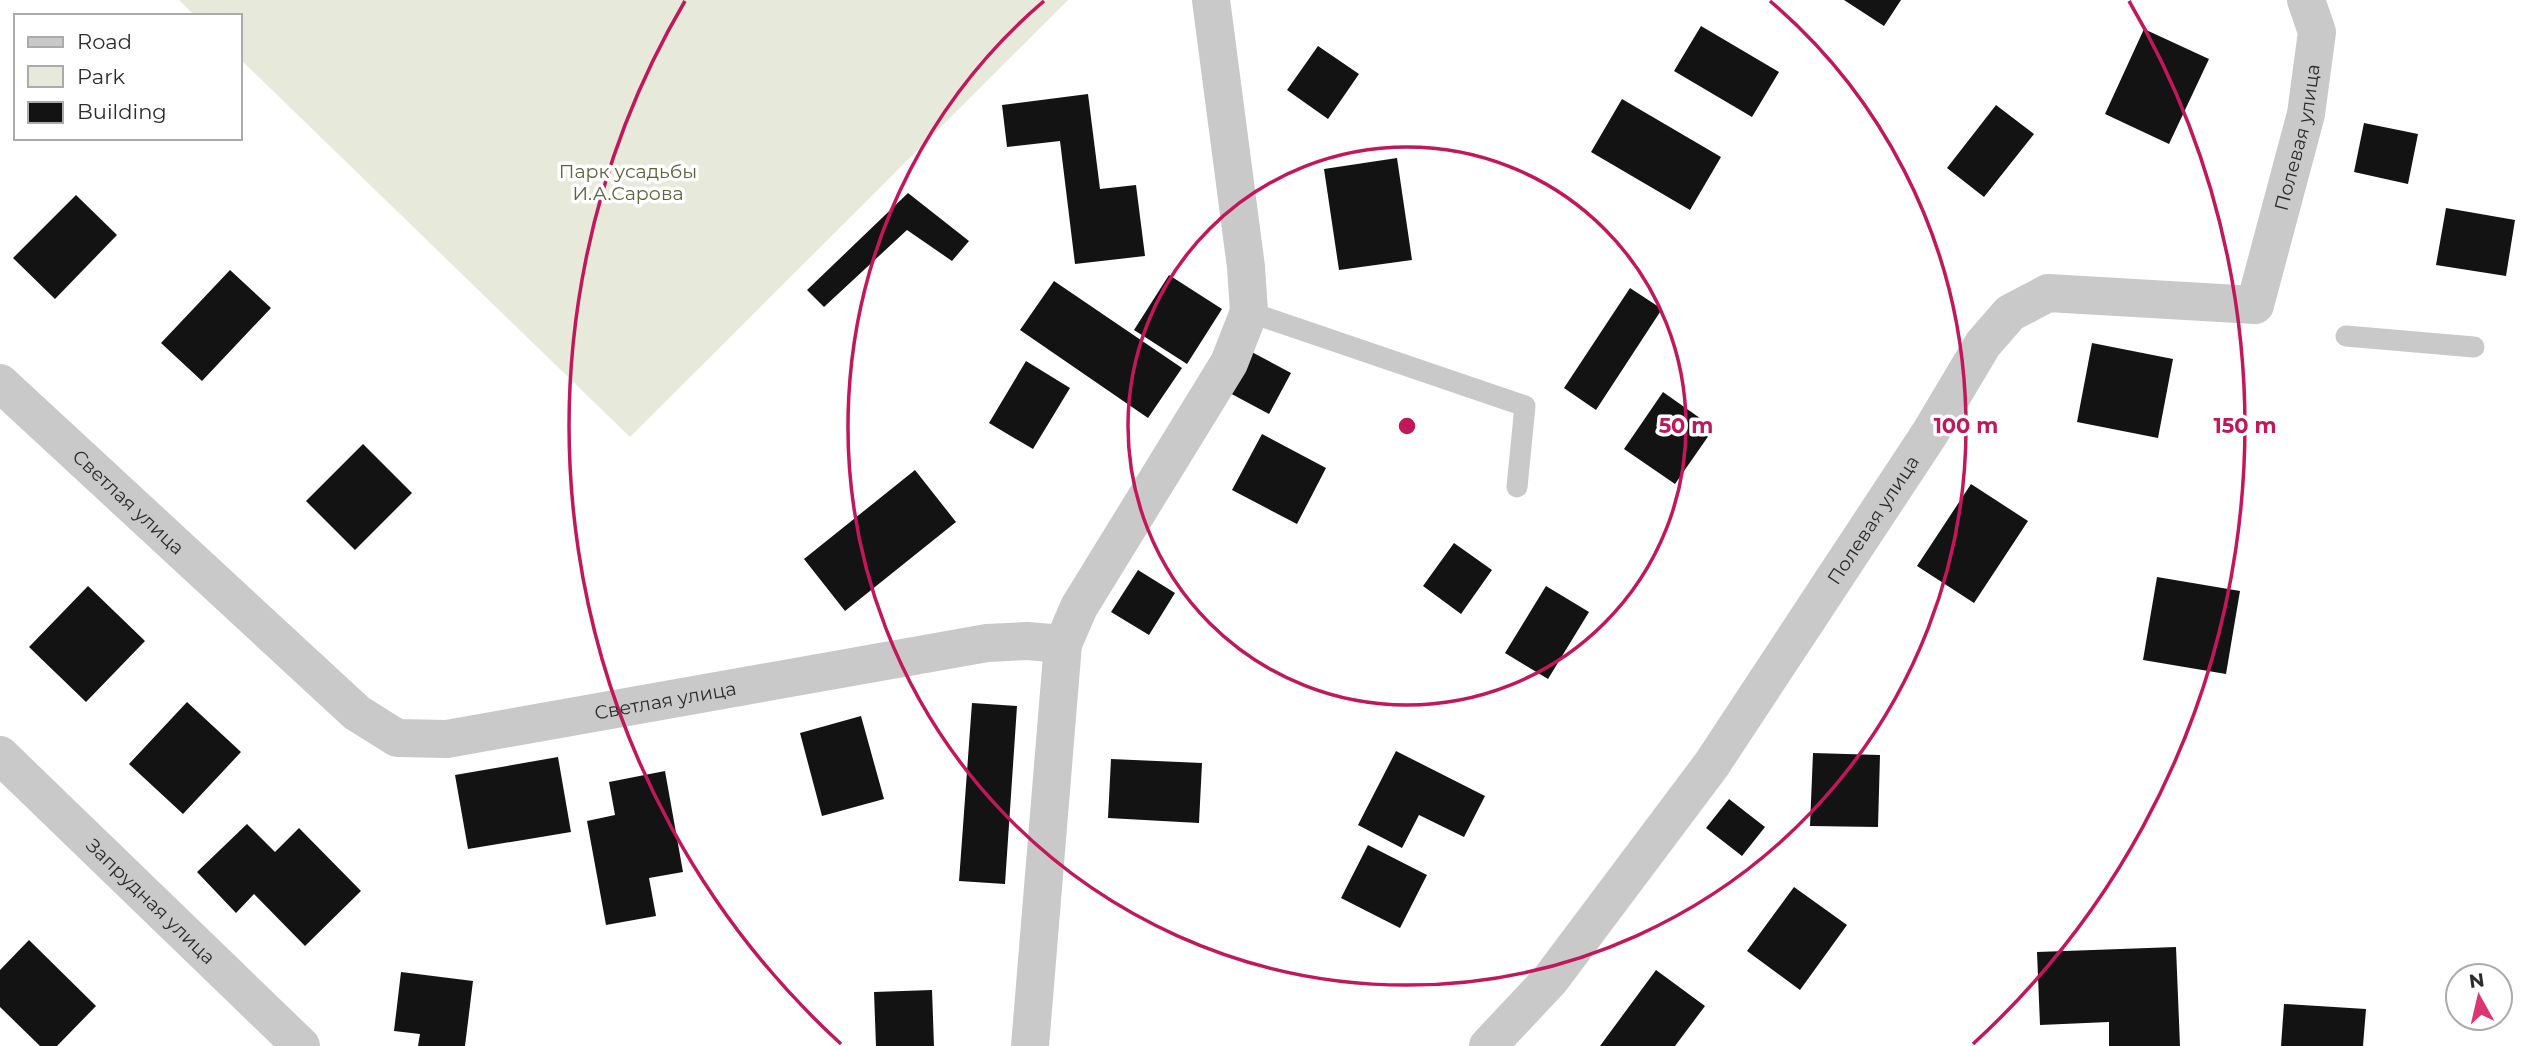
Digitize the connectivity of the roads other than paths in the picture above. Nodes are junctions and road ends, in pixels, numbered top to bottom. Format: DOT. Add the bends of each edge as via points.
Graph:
graph roads {
  1 [pos="1212,0"];
  2 [pos="2312,16"];
  3 [pos="1249,312"];
  4 [pos="2346,336"];
  5 [pos="2473,347"];
  6 [pos="0,383"];
  7 [pos="1517,487"];
  8 [pos="1063,644"];
  9 [pos="0,755"];
  10 [pos="301,1046"];
  11 [pos="1030,1046"];
  12 [pos="1488,1046"];
  1 -- 3 [label="street"];
  2 -- 12 [label="street, Полевая улица" via="2306,114 2255,305 2048,293 2010,313 1983,344 1930,433 1712,764 1550,980"];
  3 -- 7 [label="lane" via="1525,406"];
  3 -- 8 [label="street" via="1228,363 1079,607"];
  4 -- 5 [label="lane"];
  6 -- 8 [label="street, Светлая улица" via="357,713 397,738 447,739 987,643 1027,640"];
  8 -- 11 [label="street"];
  9 -- 10 [label="street, Запрудная улица"];
}
